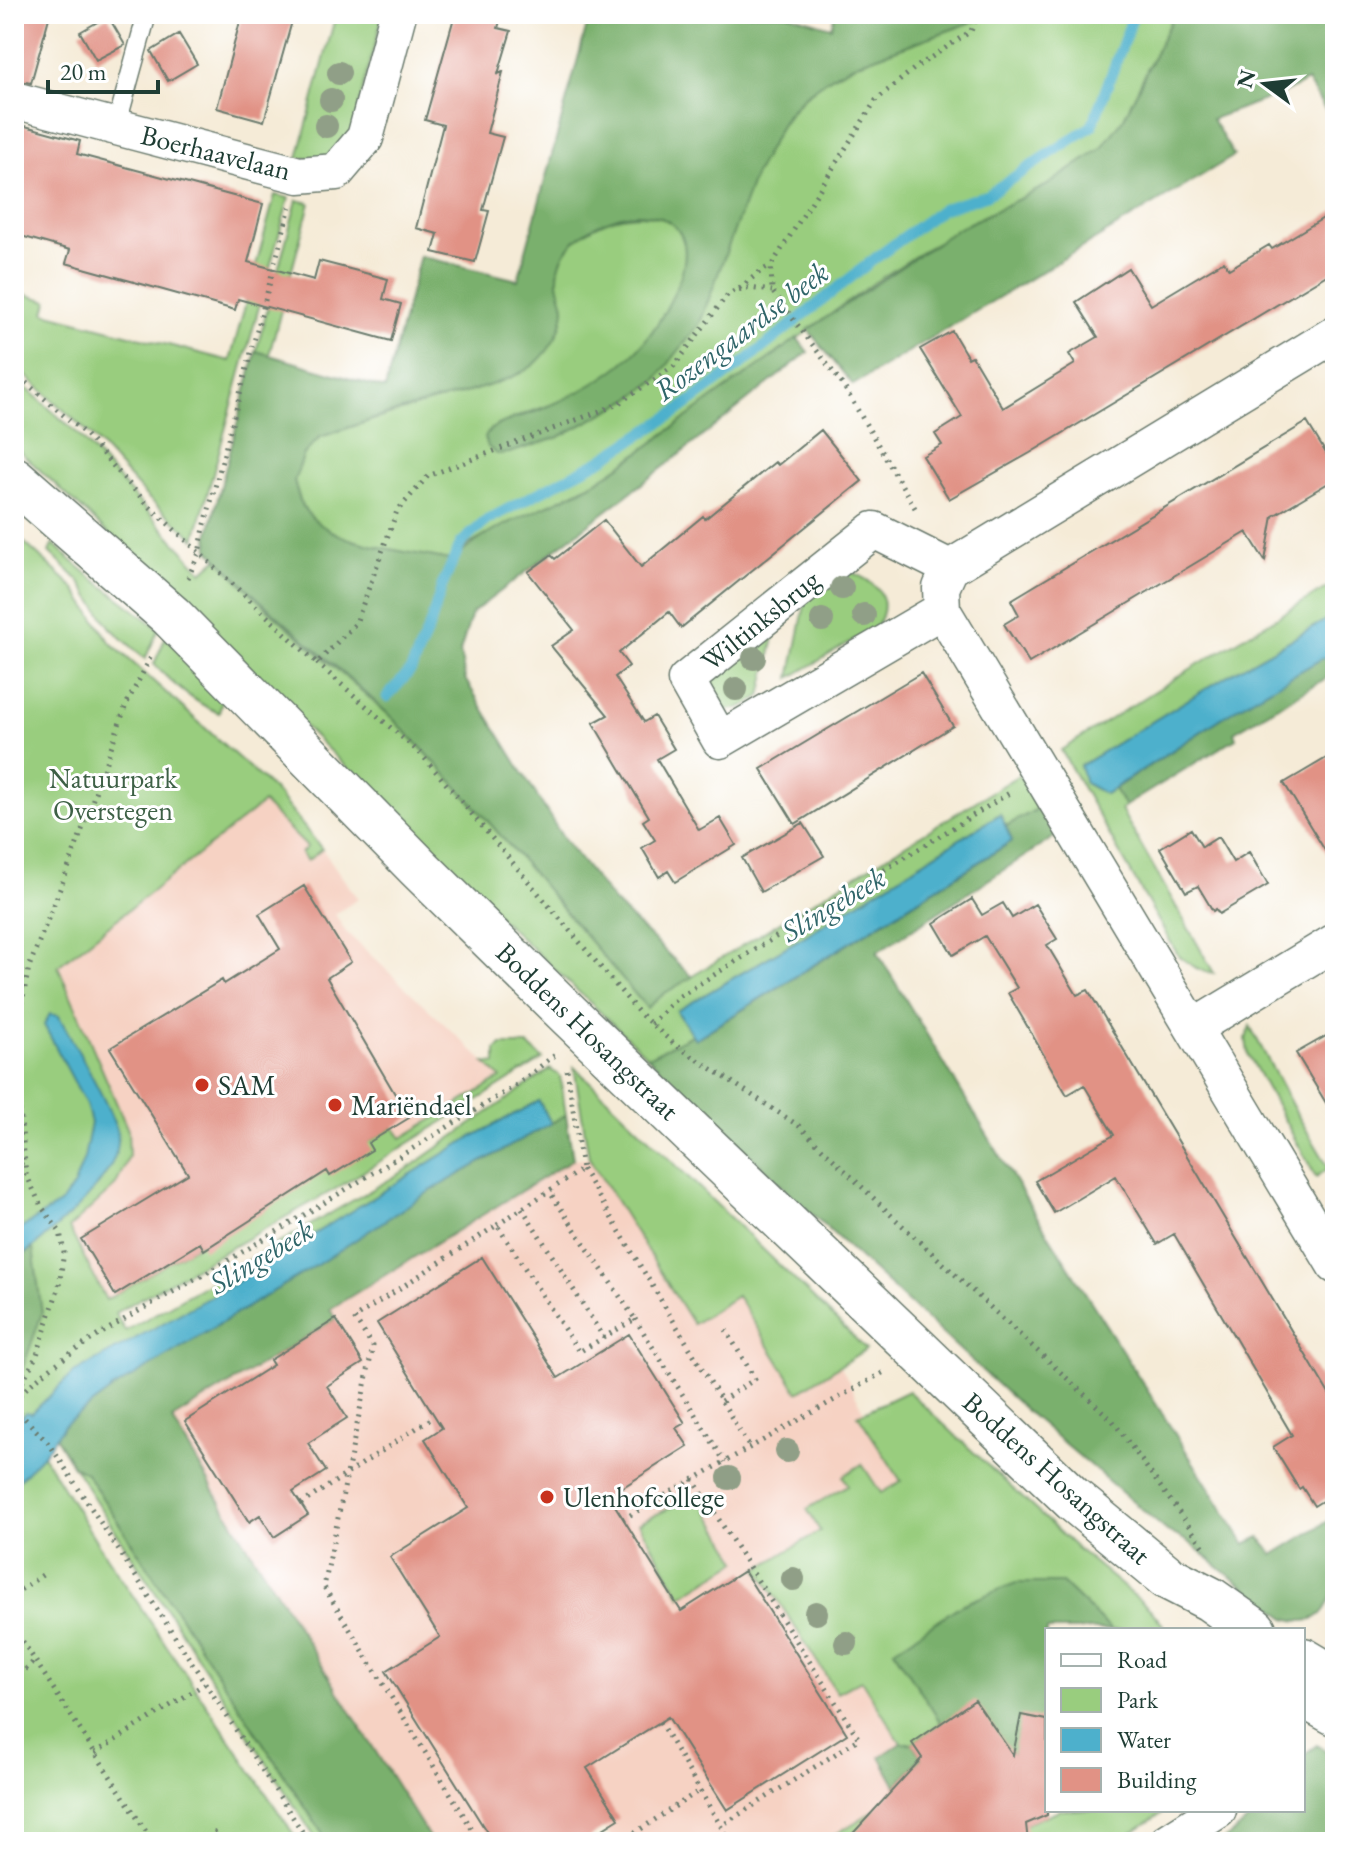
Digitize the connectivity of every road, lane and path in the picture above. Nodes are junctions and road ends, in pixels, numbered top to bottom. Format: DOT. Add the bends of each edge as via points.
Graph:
graph roads {
  1 [pos="147,14"];
  2 [pos="398,14"];
  3 [pos="978,14"];
  4 [pos="1031,14"];
  5 [pos="14,100"];
  6 [pos="116,127"];
  7 [pos="299,175"];
  8 [pos="771,266"];
  9 [pos="739,290"];
  10 [pos="772,291"];
  11 [pos="1335,334"];
  12 [pos="14,372"];
  13 [pos="14,479"];
  14 [pos="919,516"];
  15 [pos="199,553"];
  16 [pos="950,568"];
  17 [pos="942,610"];
  18 [pos="317,663"];
  19 [pos="146,668"];
  20 [pos="1044,783"];
  21 [pos="1335,942"];
  22 [pos="651,1024"];
  23 [pos="1193,1028"];
  24 [pos="576,1040"];
  25 [pos="14,1045"];
  26 [pos="14,1149"];
  27 [pos="582,1169"];
  28 [pos="26,1174"];
  29 [pos="549,1191"];
  30 [pos="522,1208"];
  31 [pos="497,1225"];
  32 [pos="1335,1265"];
  33 [pos="635,1319"];
  34 [pos="726,1330"];
  35 [pos="604,1338"];
  36 [pos="914,1345"];
  37 [pos="14,1399"];
  38 [pos="721,1401"];
  39 [pos="14,1407"];
  40 [pos="435,1416"];
  41 [pos="750,1448"];
  42 [pos="725,1462"];
  43 [pos="347,1474"];
  44 [pos="693,1479"];
  45 [pos="301,1504"];
  46 [pos="623,1519"];
  47 [pos="1204,1547"];
  48 [pos="44,1574"];
  49 [pos="1167,1577"];
  50 [pos="14,1594"];
  51 [pos="14,1628"];
  52 [pos="1200,1628"];
  53 [pos="1251,1628"];
  54 [pos="35,1660"];
  55 [pos="14,1681"];
  56 [pos="206,1683"];
  57 [pos="660,1722"];
  58 [pos="95,1753"];
  59 [pos="700,1790"];
  60 [pos="1215,1812"];
  61 [pos="721,1826"];
  62 [pos="216,1832"];
  63 [pos="148,1842"];
  64 [pos="201,1842"];
  65 [pos="309,1842"];
  66 [pos="480,1842"];
  67 [pos="621,1842"];
  68 [pos="730,1842"];
  69 [pos="1168,1842"];
  1 -- 6 [label="lane, Boerhaavelaan"];
  2 -- 7 [label="street, Boerhaavelaan" via="365,138 336,172"];
  3 -- 4 [label="path"];
  3 -- 8 [label="path" via="971,31 876,100"];
  5 -- 6 [label="street, Boerhaavelaan"];
  6 -- 7 [label="street, Boerhaavelaan"];
  7 -- 15 [label="path"];
  8 -- 9 [label="path"];
  8 -- 10 [label="path"];
  9 -- 10 [label="path"];
  9 -- 18 [label="path" via="721,302 674,366 616,405 428,476 397,511 356,623"];
  10 -- 14 [label="path" via="843,385"];
  11 -- 16 [label="street"];
  12 -- 15 [label="path" via="84,433"];
  13 -- 24 [label="street, Boddens Hosangstraat" via="171,616 419,868"];
  15 -- 18 [label="path"];
  16 -- 17 [label="street" via="941,588"];
  16 -- 17 [label="street, Wiltinksbrug" via="874,530 686,680 720,740"];
  17 -- 20 [label="street"];
  18 -- 22 [label="path" via="422,755"];
  19 -- 25 [label="path" via="126,705 29,967"];
  20 -- 22 [label="path" via="678,997"];
  20 -- 23 [label="street"];
  21 -- 23 [label="street"];
  22 -- 47 [label="path" via="799,1126 1113,1421"];
  23 -- 32 [label="street"];
  24 -- 27 [label="path"];
  24 -- 36 [label="street, Boddens Hosangstraat"];
  24 -- 37 [label="path" via="515,1086 126,1318"];
  25 -- 28 [label="path"];
  26 -- 28 [label="path"];
  27 -- 29 [label="path"];
  27 -- 38 [label="path"];
  28 -- 37 [label="path" via="60,1232 64,1252 37,1355"];
  29 -- 30 [label="path"];
  29 -- 33 [label="path"];
  30 -- 31 [label="path"];
  30 -- 35 [label="path"];
  31 -- 35 [label="path" via="579,1352"];
  31 -- 43 [label="path" via="354,1318 373,1346"];
  33 -- 35 [label="path"];
  33 -- 42 [label="path"];
  34 -- 38 [label="path" via="755,1379"];
  36 -- 41 [label="path" via="888,1370"];
  36 -- 49 [label="street, Boddens Hosangstraat" via="1074,1500"];
  38 -- 41 [label="path"];
  39 -- 56 [label="path" via="50,1445"];
  40 -- 43 [label="path"];
  41 -- 42 [label="path"];
  42 -- 44 [label="path"];
  43 -- 45 [label="path"];
  43 -- 66 [label="path" via="324,1587"];
  44 -- 46 [label="path"];
  44 -- 61 [label="path" via="859,1739"];
  48 -- 50 [label="path"];
  49 -- 52 [label="street, Boddens Hosangstraat"];
  49 -- 53 [label="street, Boddens Hosangstraat"];
  51 -- 54 [label="path"];
  54 -- 55 [label="path"];
  54 -- 58 [label="path"];
  56 -- 58 [label="path"];
  56 -- 65 [label="path"];
  57 -- 59 [label="path"];
  58 -- 63 [label="path"];
  59 -- 61 [label="path"];
  59 -- 67 [label="path"];
  60 -- 69 [label="street"];
  61 -- 68 [label="path"];
  62 -- 64 [label="path"];
}
